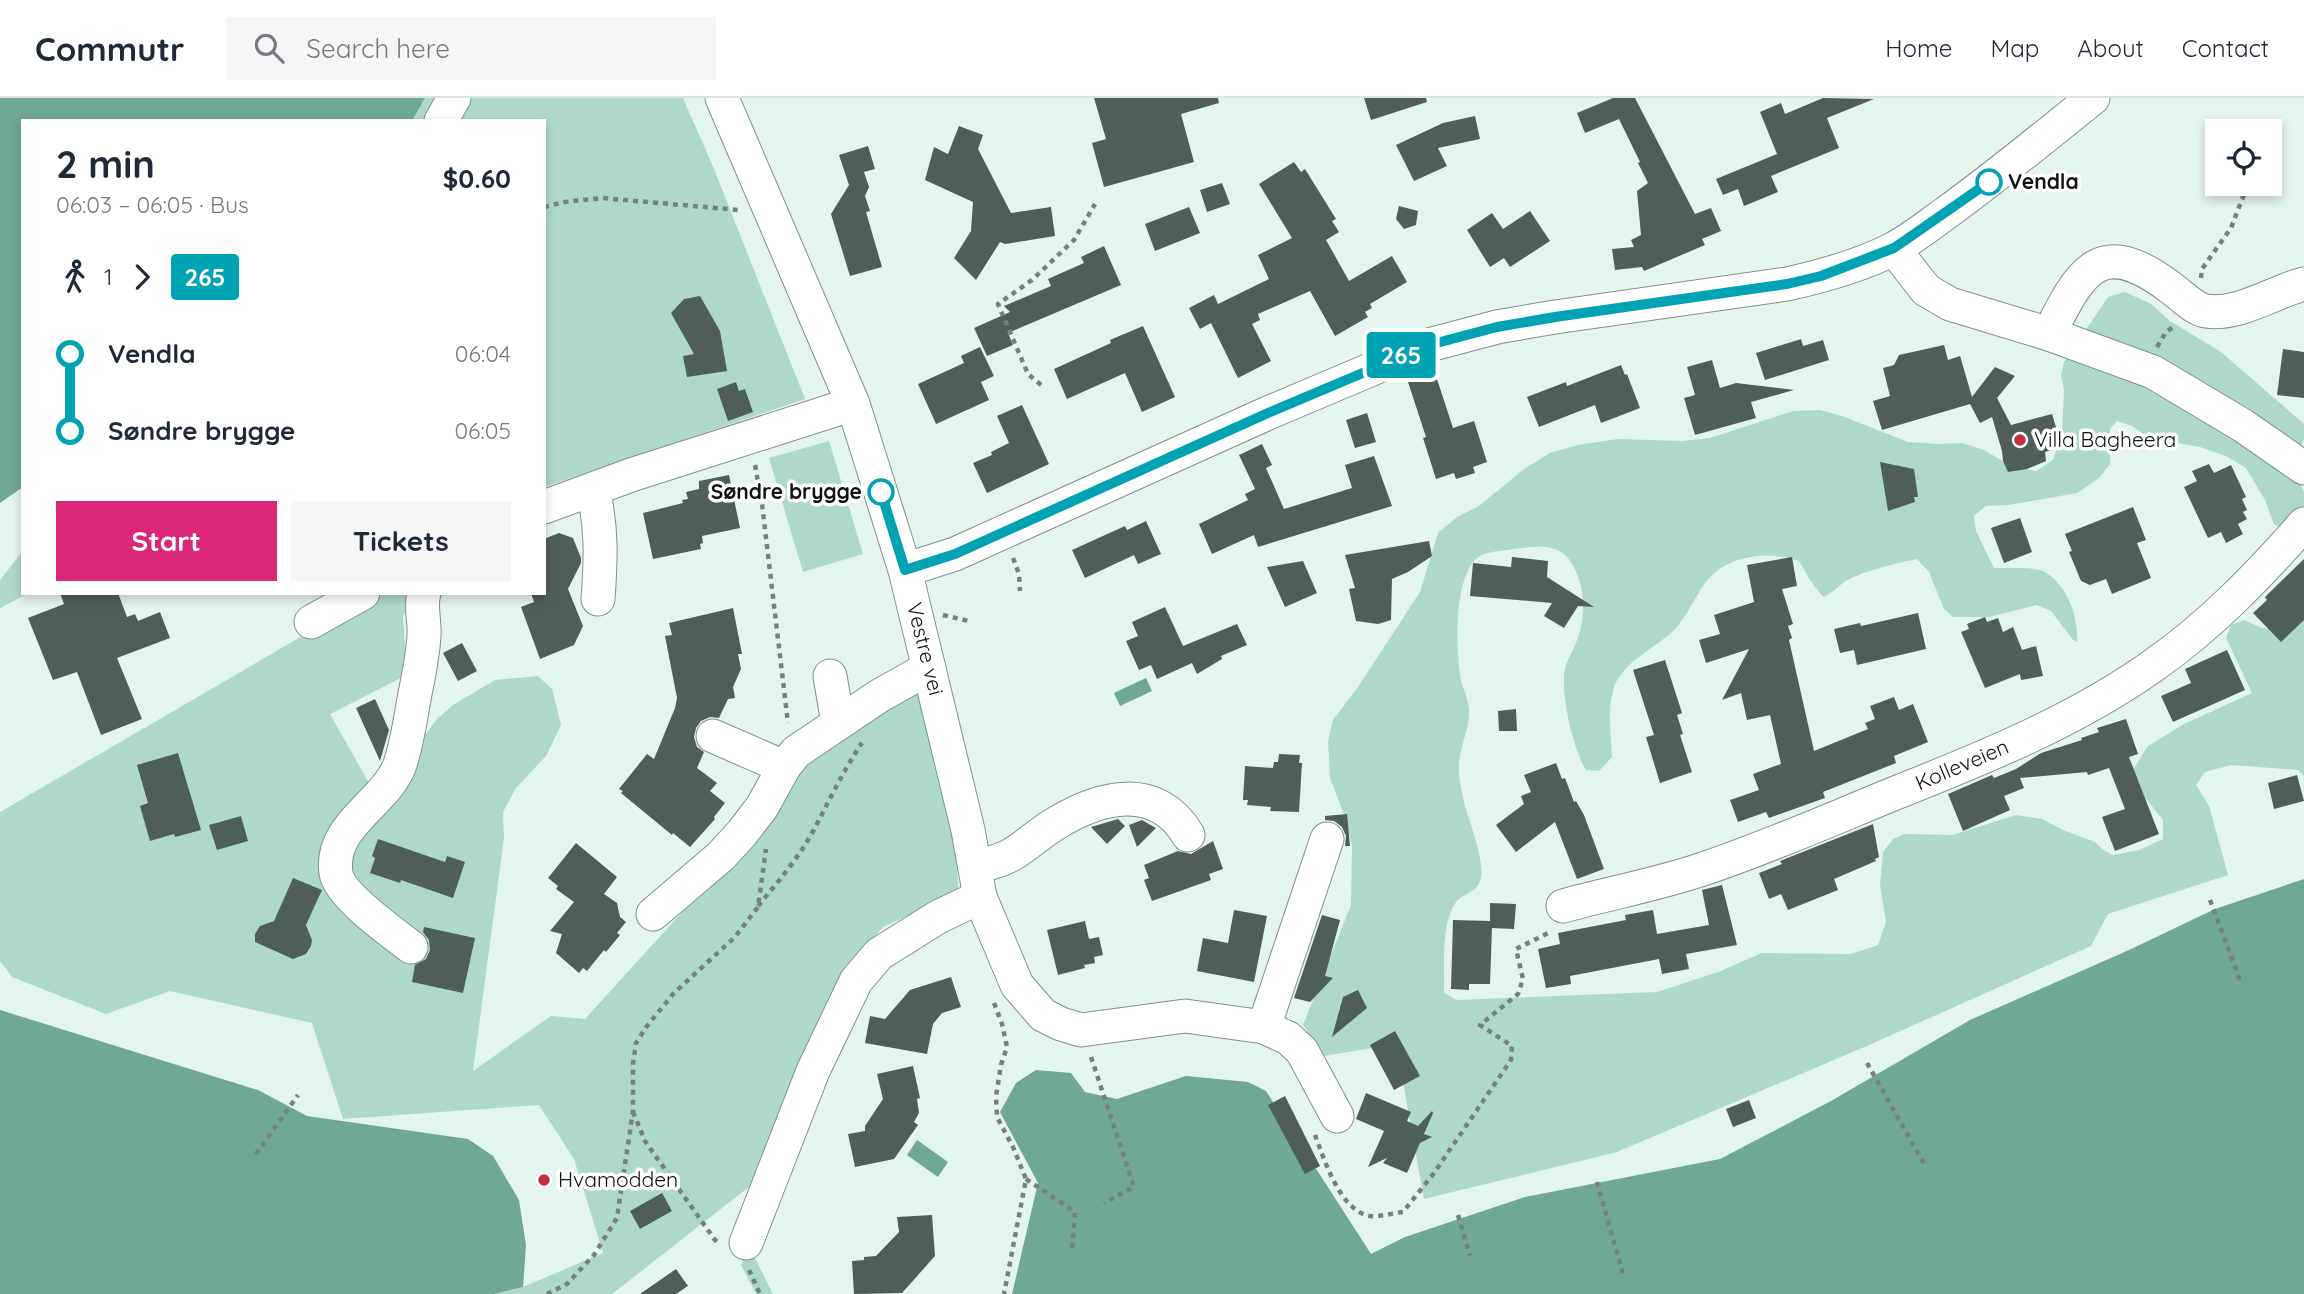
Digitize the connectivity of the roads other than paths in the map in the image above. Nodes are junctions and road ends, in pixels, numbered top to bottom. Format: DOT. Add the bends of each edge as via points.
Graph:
graph roads {
  1 [pos="454,98"];
  2 [pos="722,98"];
  3 [pos="2093,98"];
  4 [pos="442,119"];
  5 [pos="1894,248"];
  6 [pos="2304,284"];
  7 [pos="2049,334"];
  8 [pos="853,404"];
  9 [pos="2304,468"];
  10 [pos="593,489"];
  11 [pos="546,506"];
  12 [pos="2304,524"];
  13 [pos="905,570"];
  14 [pos="359,595"];
  15 [pos="424,595"];
  16 [pos="598,599"];
  17 [pos="311,622"];
  18 [pos="929,668"];
  19 [pos="830,676"];
  20 [pos="851,731"];
  21 [pos="713,736"];
  22 [pos="774,763"];
  23 [pos="1188,835"];
  24 [pos="1327,839"];
  25 [pos="978,882"];
  26 [pos="653,914"];
  27 [pos="1559,918"];
  28 [pos="411,947"];
  29 [pos="1264,1027"];
  30 [pos="1337,1116"];
  31 [pos="737,1251"];
  1 -- 4 [label="street"];
  2 -- 8 [label="street, Vestre vei"];
  3 -- 5 [label="street" via="1989,182"];
  5 -- 7 [label="street" via="1926,290 1950,304"];
  5 -- 13 [label="street" via="1787,284 1555,317 1429,345 955,554"];
  6 -- 7 [label="street" via="2236,309 2204,311 2154,275 2116,261 2087,271 2070,291"];
  7 -- 9 [label="street" via="2153,372"];
  8 -- 10 [label="street"];
  8 -- 13 [label="street, Vestre vei"];
  10 -- 11 [label="street"];
  10 -- 16 [label="street" via="600,531"];
  12 -- 27 [label="street, Kolleveien" via="2240,594 2185,642 2119,689 2059,721 1974,762 1762,848"];
  13 -- 18 [label="street, Vestre vei"];
  14 -- 17 [label="street"];
  15 -- 28 [label="street" via="420,666 399,767 336,849 336,876 360,908"];
  18 -- 20 [label="street" via="879,696"];
  18 -- 25 [label="street, Vestre vei"];
  19 -- 20 [label="street"];
  20 -- 22 [label="street"];
  21 -- 22 [label="street"];
  22 -- 26 [label="street" via="762,807 743,833"];
  23 -- 25 [label="street" via="1181,822 1160,805 1136,799 1109,800 1080,811 1051,813"];
  24 -- 29 [label="street"];
  25 -- 29 [label="street, Vestre vei" via="1017,985 1043,1015 1081,1030 1185,1016"];
  25 -- 31 [label="street" via="938,917 867,965 856,981"];
  29 -- 30 [label="street, Vestre vei" via="1288,1038 1302,1051"];
}
